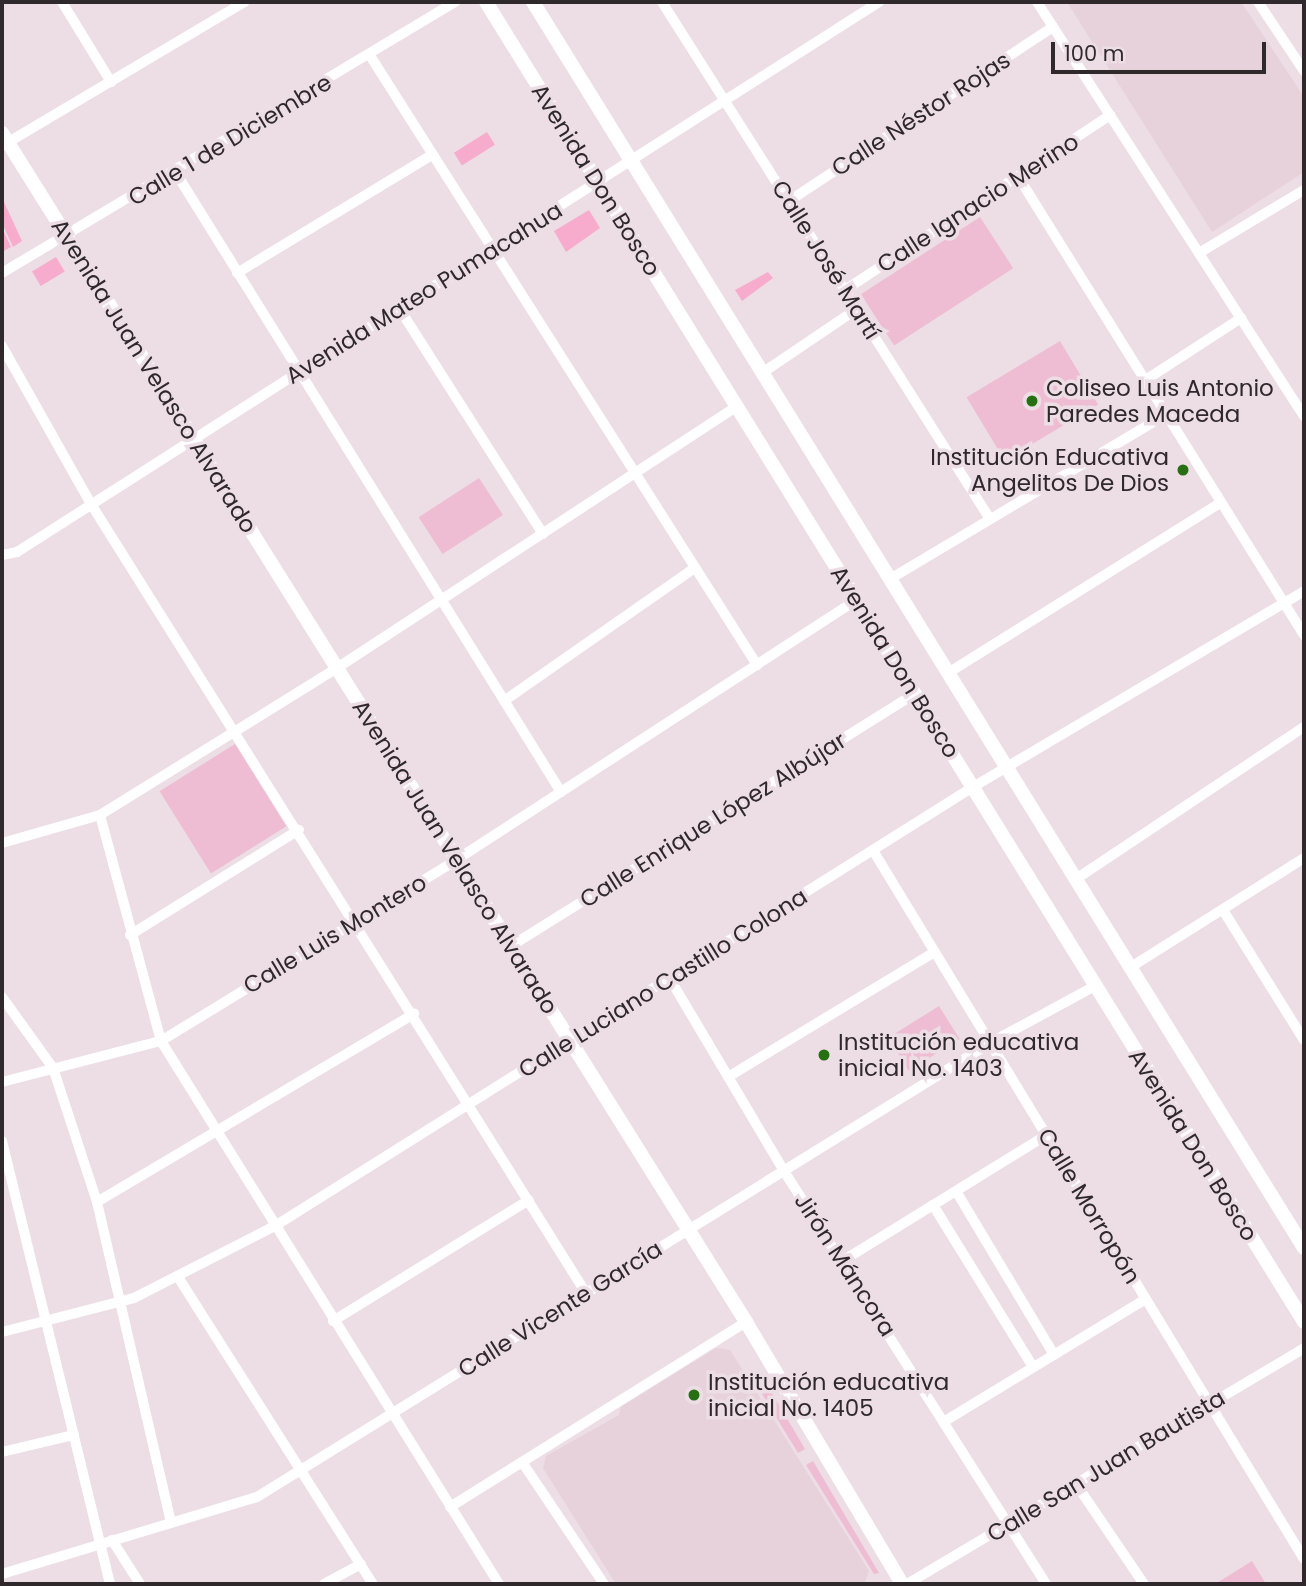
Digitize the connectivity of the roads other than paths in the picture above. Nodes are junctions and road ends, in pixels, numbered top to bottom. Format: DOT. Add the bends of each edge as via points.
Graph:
graph roads {
  1 [pos="62,2"];
  2 [pos="245,2"];
  3 [pos="455,2"];
  4 [pos="486,2"];
  5 [pos="533,2"];
  6 [pos="679,2"];
  7 [pos="879,2"];
  8 [pos="1037,2"];
  9 [pos="1258,2"];
  10 [pos="665,6"];
  11 [pos="1053,27"];
  12 [pos="369,54"];
  13 [pos="1304,71"];
  14 [pos="111,82"];
  15 [pos="725,101"];
  16 [pos="1110,115"];
  17 [pos="4,141"];
  18 [pos="432,155"];
  19 [pos="633,163"];
  20 [pos="176,173"];
  21 [pos="1019,178"];
  22 [pos="598,183"];
  23 [pos="1303,193"];
  24 [pos="789,201"];
  25 [pos="68,238"];
  26 [pos="491,250"];
  27 [pos="1199,253"];
  28 [pos="2,273"];
  29 [pos="237,273"];
  30 [pos="845,290"];
  31 [pos="399,308"];
  32 [pos="857,309"];
  33 [pos="1241,318"];
  34 [pos="2,346"];
  35 [pos="298,372"];
  36 [pos="762,373"];
  37 [pos="1144,381"];
  38 [pos="737,407"];
  39 [pos="1165,415"];
  40 [pos="1304,416"];
  41 [pos="193,438"];
  42 [pos="634,474"];
  43 [pos="1220,503"];
  44 [pos="91,504"];
  45 [pos="990,519"];
  46 [pos="543,534"];
  47 [pos="2,555"];
  48 [pos="695,568"];
  49 [pos="890,579"];
  50 [pos="1304,591"];
  51 [pos="441,600"];
  52 [pos="857,600"];
  53 [pos="1284,603"];
  54 [pos="1304,635"];
  55 [pos="757,665"];
  56 [pos="337,668"];
  57 [pos="948,673"];
  58 [pos="915,694"];
  59 [pos="503,701"];
  60 [pos="1304,727"];
  61 [pos="237,730"];
  62 [pos="1008,768"];
  63 [pos="973,788"];
  64 [pos="561,792"];
  65 [pos="100,815"];
  66 [pos="299,830"];
  67 [pos="2,843"];
  68 [pos="874,852"];
  69 [pos="1304,858"];
  70 [pos="457,860"];
  71 [pos="1076,879"];
  72 [pos="1223,910"];
  73 [pos="356,921"];
  74 [pos="130,935"];
  75 [pos="510,946"];
  76 [pos="934,952"];
  77 [pos="1131,967"];
  78 [pos="670,979"];
  79 [pos="1093,987"];
  80 [pos="2,997"];
  81 [pos="414,1014"];
  82 [pos="1304,1040"];
  83 [pos="161,1041"];
  84 [pos="570,1041"];
  85 [pos="990,1043"];
  86 [pos="53,1068"];
  87 [pos="728,1077"];
  88 [pos="2,1082"];
  89 [pos="470,1104"];
  90 [pos="218,1135"];
  91 [pos="1046,1135"];
  92 [pos="2,1141"];
  93 [pos="783,1171"];
  94 [pos="956,1191"];
  95 [pos="529,1200"];
  96 [pos="97,1202"];
  97 [pos="933,1205"];
  98 [pos="275,1226"];
  99 [pos="688,1230"];
  100 [pos="1304,1248"];
  101 [pos="844,1260"];
  102 [pos="178,1277"];
  103 [pos="586,1293"];
  104 [pos="1146,1299"];
  105 [pos="123,1300"];
  106 [pos="47,1320"];
  107 [pos="333,1321"];
  108 [pos="746,1322"];
  109 [pos="1304,1322"];
  110 [pos="2,1332"];
  111 [pos="1304,1348"];
  112 [pos="1054,1355"];
  113 [pos="1033,1367"];
  114 [pos="1209,1403"];
  115 [pos="390,1414"];
  116 [pos="945,1422"];
  117 [pos="74,1435"];
  118 [pos="2,1452"];
  119 [pos="522,1462"];
  120 [pos="301,1470"];
  121 [pos="1076,1483"];
  122 [pos="450,1507"];
  123 [pos="171,1524"];
  124 [pos="1009,1525"];
  125 [pos="106,1541"];
  126 [pos="1304,1559"];
  127 [pos="361,1564"];
  128 [pos="2,1574"];
  129 [pos="110,1584"];
  130 [pos="140,1584"];
  131 [pos="324,1584"];
  132 [pos="373,1584"];
  133 [pos="499,1584"];
  134 [pos="604,1584"];
  135 [pos="904,1584"];
  136 [pos="1045,1584"];
  137 [pos="1144,1584"];
  1 -- 14 [label="street"];
  2 -- 14 [label="street"];
  3 -- 12 [label="street, Calle 1 de Diciembre"];
  4 -- 22 [label="street, Avenida Don Bosco"];
  5 -- 19 [label="street, Avenida Don Bosco"];
  6 -- 10 [label="street"];
  7 -- 15 [label="street, Avenida Mateo Pumacahua"];
  8 -- 11 [label="street"];
  9 -- 13 [label="street"];
  10 -- 15 [label="street, Calle José Martí"];
  11 -- 16 [label="street"];
  11 -- 24 [label="street, Calle Néstor Rojas"];
  12 -- 18 [label="street"];
  12 -- 20 [label="street, Calle 1 de Diciembre"];
  14 -- 17 [label="street"];
  15 -- 19 [label="street, Avenida Mateo Pumacahua"];
  15 -- 24 [label="street, Calle José Martí"];
  16 -- 21 [label="street, Calle Ignacio Merino"];
  16 -- 27 [label="street"];
  17 -- 25 [label="street, Avenida Juan Velasco Alvarado"];
  18 -- 26 [label="street"];
  18 -- 29 [label="street"];
  19 -- 22 [label="street, Avenida Mateo Pumacahua"];
  19 -- 36 [label="street, Avenida Don Bosco"];
  20 -- 25 [label="street, Calle 1 de Diciembre"];
  20 -- 29 [label="street"];
  21 -- 30 [label="street, Calle Ignacio Merino"];
  21 -- 37 [label="street"];
  22 -- 26 [label="street, Avenida Mateo Pumacahua"];
  22 -- 38 [label="street, Avenida Don Bosco"];
  23 -- 27 [label="street"];
  24 -- 30 [label="street, Calle José Martí"];
  25 -- 28 [label="street, Calle 1 de Diciembre"];
  25 -- 41 [label="street, Avenida Juan Velasco Alvarado"];
  26 -- 31 [label="street, Avenida Mateo Pumacahua"];
  26 -- 42 [label="street"];
  27 -- 33 [label="street"];
  29 -- 35 [label="street"];
  30 -- 32 [label="street, Calle José Martí"];
  31 -- 35 [label="street, Avenida Mateo Pumacahua"];
  31 -- 46 [label="street"];
  32 -- 36 [label="street"];
  32 -- 45 [label="street, Calle José Martí"];
  33 -- 37 [label="street"];
  33 -- 40 [label="street"];
  34 -- 44 [label="street"];
  35 -- 41 [label="street, Avenida Mateo Pumacahua"];
  35 -- 51 [label="street"];
  36 -- 49 [label="street, Avenida Don Bosco"];
  37 -- 39 [label="street"];
  38 -- 42 [label="street"];
  38 -- 52 [label="street, Avenida Don Bosco"];
  39 -- 43 [label="street"];
  39 -- 45 [label="street"];
  41 -- 44 [label="street, Avenida Mateo Pumacahua"];
  41 -- 56 [label="street, Avenida Juan Velasco Alvarado"];
  42 -- 46 [label="street"];
  42 -- 48 [label="street"];
  43 -- 53 [label="street"];
  43 -- 57 [label="street"];
  44 -- 47 [label="street, Avenida Mateo Pumacahua" via="17,552"];
  44 -- 61 [label="street"];
  45 -- 49 [label="street"];
  46 -- 51 [label="street"];
  48 -- 55 [label="street"];
  48 -- 59 [label="street"];
  49 -- 57 [label="street, Avenida Don Bosco"];
  50 -- 53 [label="street, Calle Luciano Castillo Colona"];
  51 -- 56 [label="street"];
  51 -- 59 [label="street"];
  52 -- 55 [label="street, Calle Luis Montero"];
  52 -- 58 [label="street, Avenida Don Bosco"];
  53 -- 54 [label="street"];
  53 -- 62 [label="street, Calle Luciano Castillo Colona"];
  55 -- 64 [label="street, Calle Luis Montero"];
  56 -- 61 [label="street"];
  56 -- 70 [label="street, Avenida Juan Velasco Alvarado"];
  57 -- 62 [label="street, Avenida Don Bosco"];
  58 -- 63 [label="street, Avenida Don Bosco"];
  58 -- 75 [label="street, Calle Enrique López Albújar"];
  59 -- 64 [label="street"];
  60 -- 71 [label="street"];
  61 -- 65 [label="street"];
  61 -- 66 [label="street"];
  62 -- 63 [label="street, Calle Luciano Castillo Colona"];
  62 -- 71 [label="street, Avenida Don Bosco"];
  63 -- 68 [label="street, Calle Luciano Castillo Colona"];
  63 -- 79 [label="street, Avenida Don Bosco"];
  64 -- 70 [label="street, Calle Luis Montero"];
  65 -- 67 [label="street"];
  65 -- 74 [label="street"];
  66 -- 73 [label="street"];
  66 -- 74 [label="street"];
  68 -- 76 [label="street, Calle Morropón"];
  68 -- 78 [label="street, Calle Luciano Castillo Colona"];
  69 -- 72 [label="street"];
  70 -- 73 [label="street, Calle Luis Montero"];
  70 -- 75 [label="street, Avenida Juan Velasco Alvarado"];
  71 -- 77 [label="street, Avenida Don Bosco"];
  72 -- 77 [label="street"];
  72 -- 82 [label="street"];
  73 -- 81 [label="street"];
  73 -- 83 [label="street, Calle Luis Montero"];
  74 -- 83 [label="street"];
  75 -- 84 [label="street, Avenida Juan Velasco Alvarado"];
  76 -- 85 [label="street, Calle Morropón"];
  76 -- 87 [label="street"];
  77 -- 100 [label="street, Avenida Don Bosco"];
  78 -- 84 [label="street, Calle Luciano Castillo Colona"];
  78 -- 87 [label="street, Jirón Máncora"];
  79 -- 85 [label="street, Calle Vicente García"];
  79 -- 109 [label="street, Avenida Don Bosco"];
  80 -- 86 [label="street"];
  81 -- 89 [label="street"];
  81 -- 90 [label="street"];
  83 -- 86 [label="street, Calle Luis Montero"];
  83 -- 90 [label="street"];
  84 -- 89 [label="street, Calle Luciano Castillo Colona"];
  84 -- 99 [label="street, Avenida Juan Velasco Alvarado"];
  85 -- 91 [label="street, Calle Morropón"];
  85 -- 93 [label="street, Calle Vicente García"];
  86 -- 88 [label="street, Calle Luis Montero"];
  86 -- 96 [label="street"];
  87 -- 93 [label="street, Jirón Máncora"];
  89 -- 95 [label="street"];
  89 -- 98 [label="street, Calle Luciano Castillo Colona"];
  90 -- 96 [label="street"];
  90 -- 98 [label="street"];
  91 -- 94 [label="street"];
  91 -- 104 [label="street, Calle Morropón"];
  92 -- 106 [label="street"];
  93 -- 99 [label="street, Calle Vicente García"];
  93 -- 101 [label="street, Jirón Máncora"];
  94 -- 97 [label="street"];
  94 -- 112 [label="street"];
  95 -- 103 [label="street"];
  95 -- 107 [label="street"];
  96 -- 105 [label="street"];
  97 -- 101 [label="street"];
  97 -- 113 [label="street"];
  98 -- 102 [label="street, Calle Luciano Castillo Colona"];
  98 -- 107 [label="street"];
  99 -- 103 [label="street, Calle Vicente García"];
  99 -- 108 [label="street, Avenida Juan Velasco Alvarado"];
  101 -- 116 [label="street, Jirón Máncora"];
  102 -- 105 [label="street, Calle Luciano Castillo Colona"];
  102 -- 120 [label="street"];
  103 -- 115 [label="street, Calle Vicente García"];
  104 -- 112 [label="street"];
  104 -- 114 [label="street, Calle Morropón"];
  105 -- 106 [label="street, Calle Luciano Castillo Colona"];
  105 -- 123 [label="street"];
  106 -- 110 [label="street, Calle Luciano Castillo Colona"];
  106 -- 117 [label="street"];
  107 -- 115 [label="street"];
  108 -- 119 [label="street"];
  108 -- 135 [label="street, Avenida Juan Velasco Alvarado"];
  111 -- 114 [label="street, Calle San Juan Bautista"];
  112 -- 113 [label="street"];
  113 -- 116 [label="street"];
  114 -- 121 [label="street, Calle San Juan Bautista"];
  114 -- 126 [label="street, Calle Morropón"];
  115 -- 120 [label="street, Calle Vicente García"];
  115 -- 122 [label="street"];
  116 -- 124 [label="street, Jirón Máncora"];
  117 -- 118 [label="street"];
  117 -- 125 [label="street"];
  119 -- 122 [label="street"];
  119 -- 134 [label="street"];
  120 -- 123 [label="street, Calle Vicente García" via="257,1497"];
  120 -- 127 [label="street"];
  121 -- 124 [label="street, Calle San Juan Bautista"];
  121 -- 137 [label="street"];
  122 -- 133 [label="street"];
  123 -- 125 [label="street, Calle Vicente García"];
  124 -- 135 [label="street, Calle San Juan Bautista"];
  124 -- 136 [label="street, Jirón Máncora"];
  125 -- 128 [label="street, Calle Vicente García"];
  125 -- 129 [label="street"];
  125 -- 130 [label="street"];
  127 -- 131 [label="street"];
  127 -- 132 [label="street"];
}
